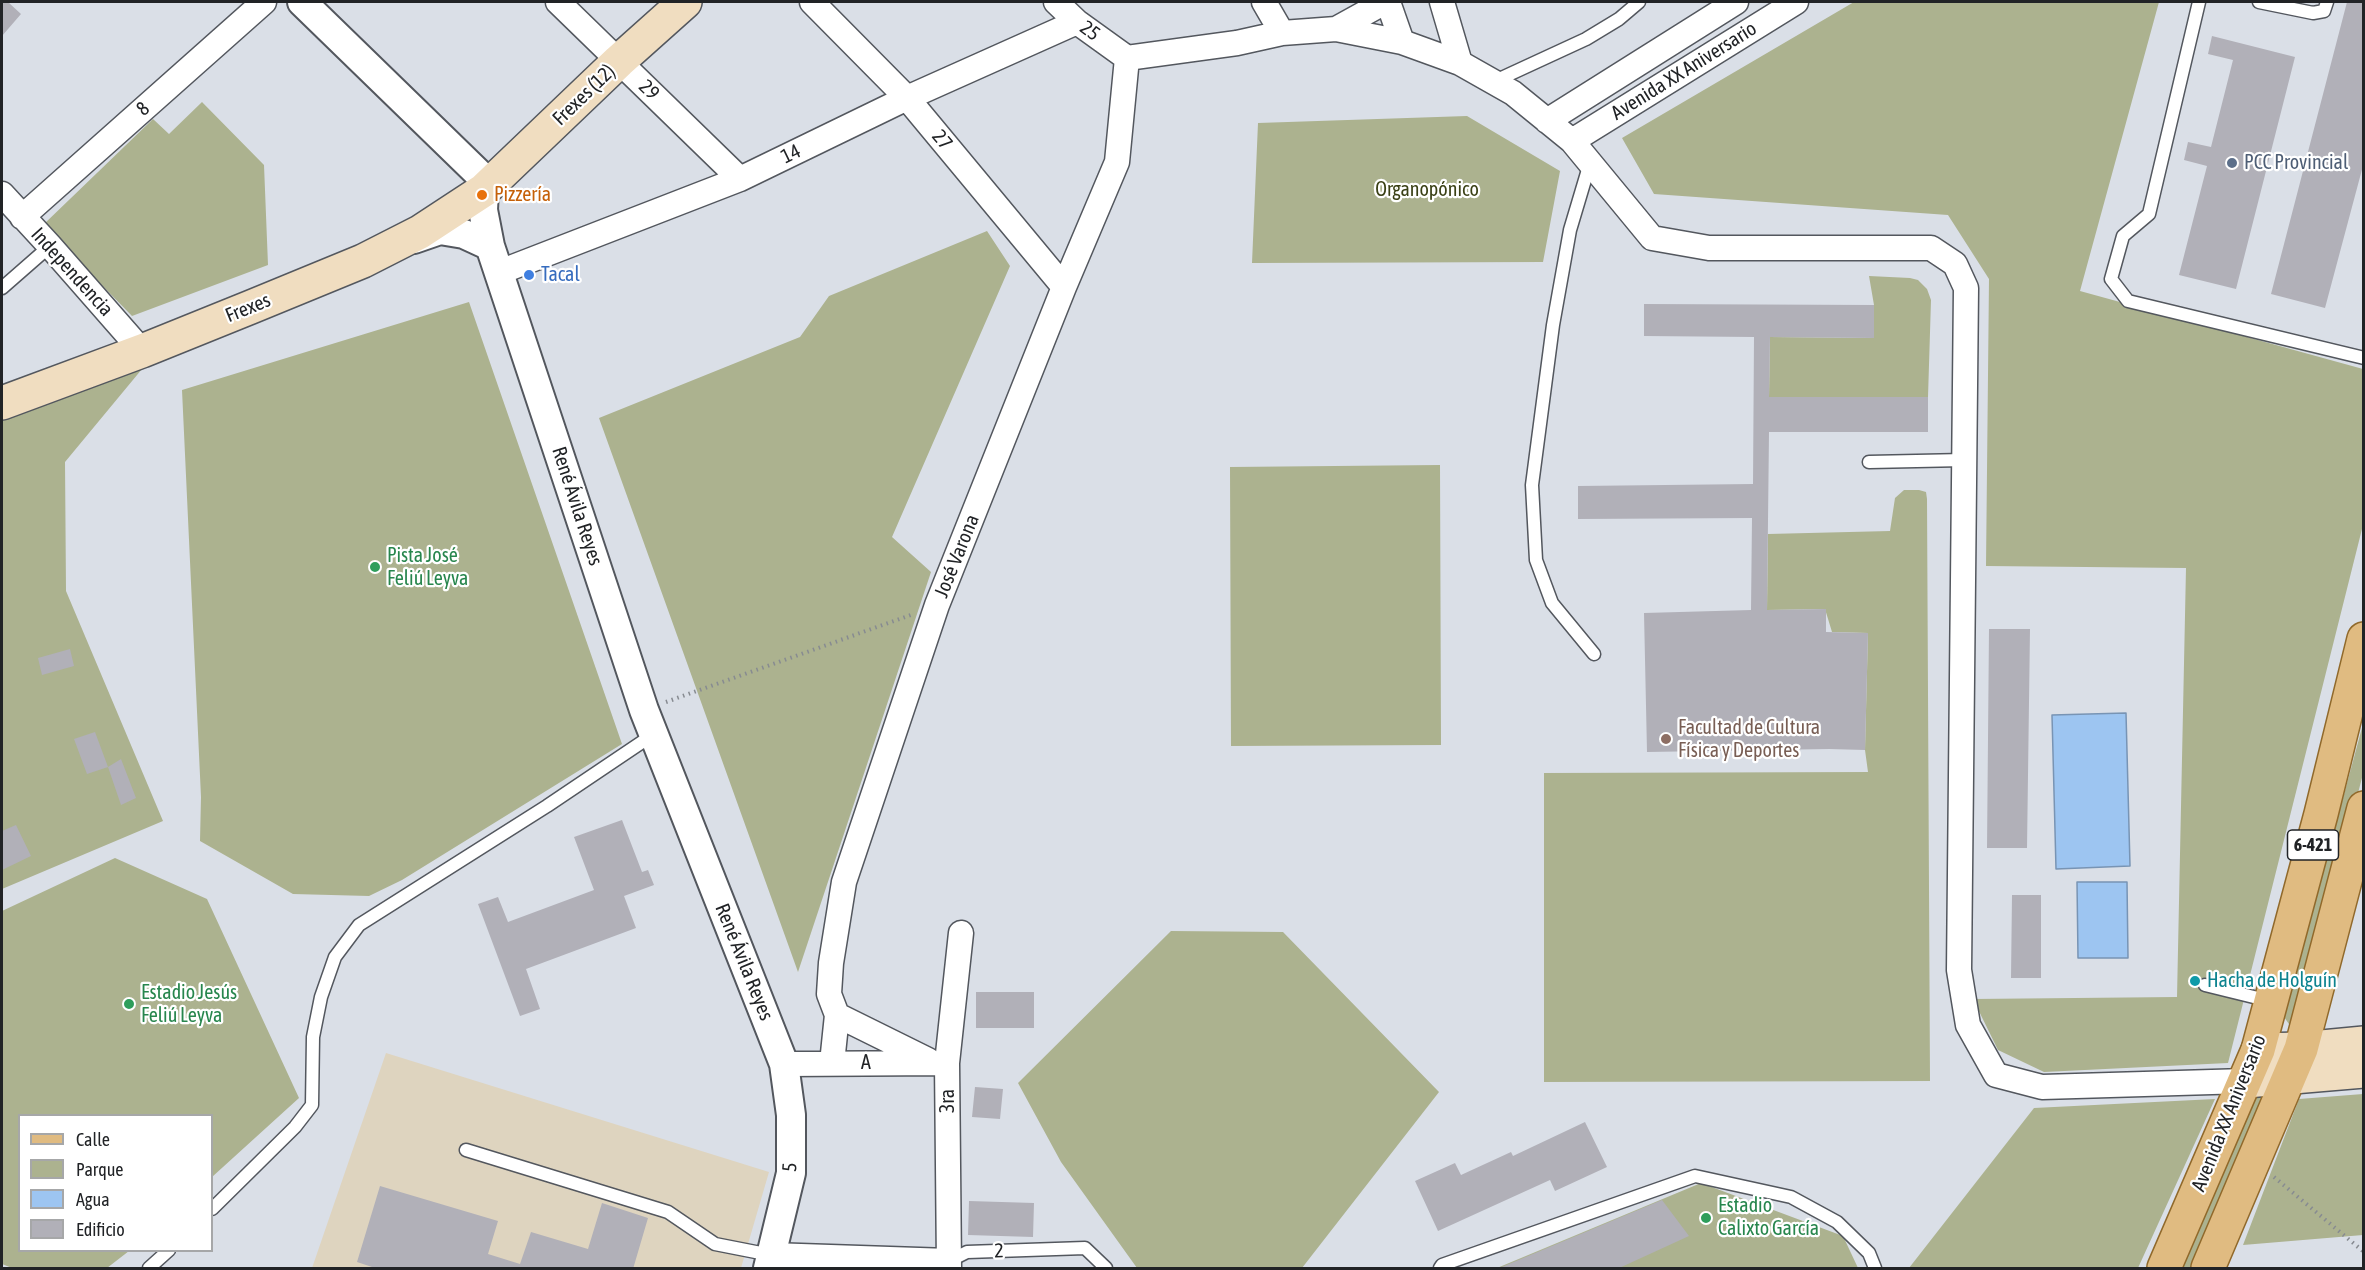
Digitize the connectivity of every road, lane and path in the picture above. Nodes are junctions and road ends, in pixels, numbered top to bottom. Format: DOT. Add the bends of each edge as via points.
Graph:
graph roads {
  1 [pos="264,2"];
  2 [pos="302,2"];
  3 [pos="558,2"];
  4 [pos="685,2"];
  5 [pos="812,2"];
  6 [pos="1056,2"];
  7 [pos="1264,2"];
  8 [pos="1387,2"];
  9 [pos="1442,2"];
  10 [pos="1639,2"];
  11 [pos="1736,2"];
  12 [pos="1796,2"];
  13 [pos="2199,2"];
  14 [pos="2259,2"];
  15 [pos="2327,2"];
  16 [pos="1077,22"];
  17 [pos="1336,29"];
  18 [pos="1282,33"];
  19 [pos="1402,42"];
  20 [pos="1127,58"];
  21 [pos="619,61"];
  22 [pos="1460,63"];
  23 [pos="1495,81"];
  24 [pos="907,98"];
  25 [pos="1547,122"];
  26 [pos="1572,141"];
  27 [pos="1590,164"];
  28 [pos="740,179"];
  29 [pos="484,190"];
  30 [pos="2,194"];
  31 [pos="22,217"];
  32 [pos="50,246"];
  33 [pos="392,246"];
  34 [pos="495,259"];
  35 [pos="1064,286"];
  36 [pos="2,288"];
  37 [pos="142,351"];
  38 [pos="2364,358"];
  39 [pos="2,403"];
  40 [pos="1964,460"];
  41 [pos="1869,462"];
  42 [pos="937,605"];
  43 [pos="2364,639"];
  44 [pos="1594,654"];
  45 [pos="649,722"];
  46 [pos="2364,808"];
  47 [pos="961,933"];
  48 [pos="2205,985"];
  49 [pos="2271,1002"];
  50 [pos="837,1015"];
  51 [pos="2364,1043"];
  52 [pos="2258,1050"];
  53 [pos="832,1063"];
  54 [pos="940,1063"];
  55 [pos="784,1064"];
  56 [pos="2295,1064"];
  57 [pos="2364,1071"];
  58 [pos="2246,1081"];
  59 [pos="466,1150"];
  60 [pos="2254,1160"];
  61 [pos="213,1208"];
  62 [pos="168,1252"];
  63 [pos="2364,1252"];
  64 [pos="770,1262"];
  65 [pos="949,1265"];
  66 [pos="149,1269"];
  67 [pos="1106,1269"];
  68 [pos="1440,1269"];
  69 [pos="1875,1269"];
  70 [pos="2164,1269"];
  71 [pos="2208,1269"];
  1 -- 31 [label="street, 8"];
  2 -- 29 [label="street, René Ávila Reyes" via="479,174"];
  3 -- 21 [label="street, 29"];
  4 -- 21 [label="main road, Frexes (12)"];
  5 -- 24 [label="street, 27"];
  6 -- 16 [label="street, 25"];
  7 -- 18 [label="street"];
  8 -- 17 [label="street"];
  8 -- 19 [label="street"];
  9 -- 22 [label="street"];
  10 -- 23 [label="lane" via="1586,39"];
  11 -- 25 [label="street, Avenida XX Aniversario"];
  12 -- 26 [label="street, Avenida XX Aniversario"];
  13 -- 38 [label="lane" via="2149,214 2123,236 2111,279 2128,301"];
  14 -- 15 [label="lane" via="2313,13 2324,11"];
  16 -- 20 [label="street, 25"];
  16 -- 24 [label="street, 14"];
  17 -- 18 [label="street"];
  17 -- 19 [label="street"];
  18 -- 20 [label="street"];
  19 -- 22 [label="street"];
  20 -- 35 [label="street, José Varona" via="1117,162"];
  21 -- 28 [label="street, 29"];
  21 -- 29 [label="main road, Frexes (12)"];
  22 -- 23 [label="street"];
  23 -- 25 [label="street"];
  24 -- 28 [label="street, 14"];
  24 -- 35 [label="street, 27"];
  25 -- 26 [label="street"];
  26 -- 27 [label="street"];
  27 -- 40 [label="street" via="1652,238 1709,248 1931,248 1955,264 1966,288"];
  27 -- 44 [label="lane" via="1568,240 1532,485 1536,560 1552,603"];
  28 -- 34 [label="street, 14"];
  29 -- 33 [label="main road, Frexes"];
  29 -- 34 [label="street, René Ávila Reyes" via="483,210"];
  30 -- 31 [label="street, Independencia"];
  31 -- 32 [label="street, Independencia"];
  32 -- 36 [label="lane"];
  32 -- 37 [label="street, Independencia"];
  33 -- 34 [label="street" via="440,230 464,234"];
  33 -- 37 [label="main road, Frexes"];
  34 -- 45 [label="street, René Ávila Reyes"];
  35 -- 42 [label="street, José Varona"];
  37 -- 39 [label="main road, Frexes"];
  40 -- 41 [label="lane"];
  40 -- 58 [label="street" via="1959,970 1968,1025 1996,1075 2042,1088"];
  42 -- 45 [label="path"];
  42 -- 50 [label="street, José Varona" via="844,882 829,994"];
  43 -- 49 [label="main road, Avenida XX Aniversario / 6-421"];
  45 -- 55 [label="street, René Ávila Reyes"];
  45 -- 61 [label="lane" via="547,806 358,925 335,957 321,997 313,1037 312,1105 295,1128"];
  46 -- 56 [label="main road, Avenida XX Aniversario / 6-421"];
  47 -- 54 [label="street, 3ra"];
  48 -- 49 [label="lane"];
  49 -- 52 [label="main road, Avenida XX Aniversario / 6-421"];
  50 -- 53 [label="street, José Varona"];
  50 -- 54 [label="street"];
  51 -- 56 [label="main road"];
  52 -- 56 [label="main road"];
  52 -- 58 [label="main road, Avenida XX Aniversario / 6-421"];
  53 -- 54 [label="street, A"];
  53 -- 55 [label="street, A"];
  54 -- 65 [label="street, 3ra"];
  55 -- 64 [label="street, 5" via="791,1115 791,1173"];
  56 -- 57 [label="main road"];
  56 -- 58 [label="main road"];
  56 -- 60 [label="main road, Avenida XX Aniversario / 6-421"];
  58 -- 70 [label="main road, Avenida XX Aniversario / 6-421"];
  59 -- 64 [label="lane" via="668,1212 715,1244"];
  60 -- 63 [label="path"];
  60 -- 71 [label="main road, Avenida XX Aniversario / 6-421"];
  62 -- 66 [label="lane"];
  64 -- 65 [label="street, 2"];
  65 -- 67 [label="lane, 2" via="967,1252 1085,1248"];
  68 -- 69 [label="lane" via="1442,1265 1695,1176 1791,1197 1837,1222 1869,1254"];
}
